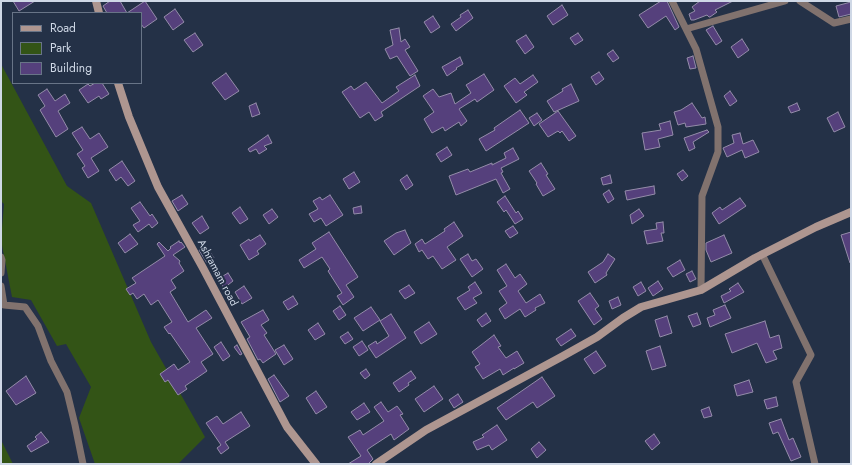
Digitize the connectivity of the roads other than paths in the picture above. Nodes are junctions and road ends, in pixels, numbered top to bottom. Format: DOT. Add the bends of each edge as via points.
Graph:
graph roads {
  1 [pos="96,1"];
  2 [pos="672,1"];
  3 [pos="785,1"];
  4 [pos="800,1"];
  5 [pos="99,12"];
  6 [pos="851,19"];
  7 [pos="686,29"];
  8 [pos="118,84"];
  9 [pos="851,212"];
  10 [pos="762,254"];
  11 [pos="1,257"];
  12 [pos="1,273"];
  13 [pos="1,286"];
  14 [pos="701,290"];
  15 [pos="83,464"];
  16 [pos="316,464"];
  17 [pos="376,464"];
  18 [pos="815,464"];
  1 -- 5 [label="street"];
  2 -- 7 [label="street"];
  3 -- 7 [label="street"];
  4 -- 6 [label="street" via="834,23"];
  7 -- 14 [label="street" via="696,49 718,127 718,152 702,196"];
  8 -- 16 [label="street, Ashramam road" via="129,118 158,187 287,427"];
  9 -- 10 [label="street"];
  10 -- 14 [label="street"];
  10 -- 18 [label="street" via="811,355 796,382"];
  11 -- 12 [label="street"];
  13 -- 15 [label="street" via="4,305 25,307 38,326 51,361 67,392"];
  14 -- 17 [label="street" via="641,307 597,337 426,430"];
}
